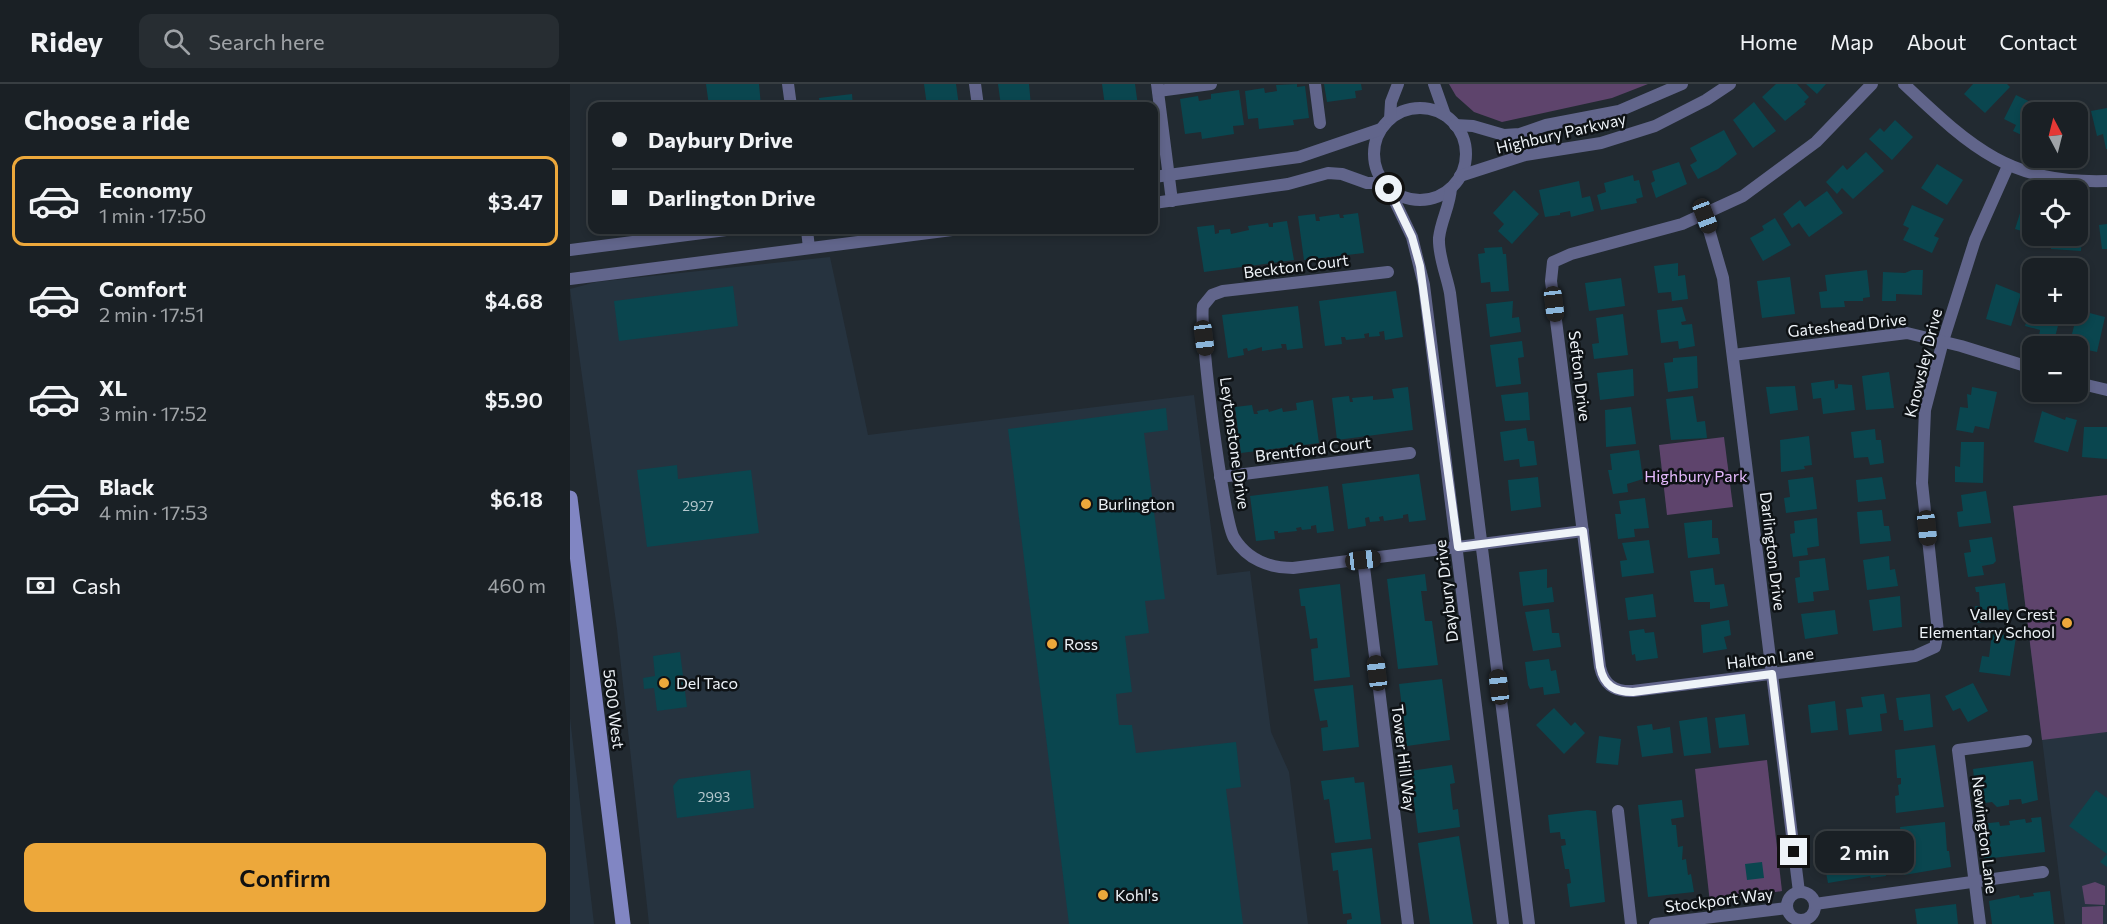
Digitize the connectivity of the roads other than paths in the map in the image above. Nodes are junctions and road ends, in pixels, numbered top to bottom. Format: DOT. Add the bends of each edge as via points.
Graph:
graph roads {
  1 [pos="788,84"];
  2 [pos="975,84"];
  3 [pos="1211,84"];
  4 [pos="1315,84"];
  5 [pos="1398,84"];
  6 [pos="1434,84"];
  7 [pos="1682,84"];
  8 [pos="1730,84"];
  9 [pos="1872,84"];
  10 [pos="1904,84"];
  11 [pos="1157,88"];
  12 [pos="790,102"];
  13 [pos="977,102"];
  14 [pos="1444,116"];
  15 [pos="1390,119"];
  16 [pos="1320,123"];
  17 [pos="1455,125"];
  18 [pos="1381,129"];
  19 [pos="2008,166"];
  20 [pos="1168,175"];
  21 [pos="1158,176"];
  22 [pos="1460,176"];
  23 [pos="2107,181"];
  24 [pos="1386,186"];
  25 [pos="1451,188"];
  26 [pos="1172,201"];
  27 [pos="1158,203"];
  28 [pos="1705,216"];
  29 [pos="695,234"];
  30 [pos="807,234"];
  31 [pos="920,234"];
  32 [pos="809,248"];
  33 [pos="570,250"];
  34 [pos="1388,272"];
  35 [pos="570,279"];
  36 [pos="1209,298"];
  37 [pos="1943,341"];
  38 [pos="1733,355"];
  39 [pos="2022,365"];
  40 [pos="2088,385"];
  41 [pos="2107,390"];
  42 [pos="1410,453"];
  43 [pos="1220,477"];
  44 [pos="570,498"];
  45 [pos="1583,531"];
  46 [pos="1481,544"];
  47 [pos="1458,547"];
  48 [pos="1363,560"];
  49 [pos="1935,648"];
  50 [pos="1772,674"];
  51 [pos="1608,685"];
  52 [pos="2026,741"];
  53 [pos="1617,811"];
  54 [pos="2043,872"];
  55 [pos="1974,881"];
  56 [pos="1799,892"];
  57 [pos="1815,904"];
  58 [pos="1787,908"];
  59 [pos="623,924"];
  60 [pos="1408,924"];
  61 [pos="1503,924"];
  62 [pos="1528,924"];
  63 [pos="1631,924"];
  64 [pos="1655,924"];
  65 [pos="1980,924"];
  1 -- 12 [label="street"];
  2 -- 13 [label="street"];
  3 -- 11 [label="street"];
  4 -- 16 [label="street"];
  5 -- 15 [label="street"];
  6 -- 14 [label="street"];
  7 -- 17 [label="street, Highbury Parkway" via="1619,111 1520,134 1504,135"];
  8 -- 22 [label="street, Highbury Parkway" via="1655,126 1601,143 1525,155"];
  9 -- 28 [label="street, Sefton Drive" via="1832,128 1797,158 1752,191"];
  10 -- 19 [label="street" via="1970,144"];
  11 -- 20 [label="street"];
  14 -- 15 [label="street" via="1416,109"];
  14 -- 17 [label="street"];
  15 -- 18 [label="street"];
  17 -- 22 [label="street" via="1466,155"];
  18 -- 20 [label="street" via="1299,157"];
  18 -- 24 [label="street" via="1374,162"];
  19 -- 23 [label="street" via="2069,181"];
  19 -- 37 [label="street, Knowsley Drive" via="1975,240"];
  20 -- 21 [label="street"];
  20 -- 26 [label="street"];
  22 -- 25 [label="street"];
  24 -- 25 [label="street" via="1400,196 1427,200"];
  24 -- 26 [label="street" via="1328,173 1288,184"];
  24 -- 47 [label="street, Daybury Drive" via="1412,237 1420,266"];
  25 -- 46 [label="street" via="1439,247 1450,293"];
  26 -- 27 [label="street"];
  28 -- 38 [label="street, Darlington Drive" via="1721,265"];
  28 -- 45 [label="street, Sefton Drive" via="1553,262 1551,281"];
  29 -- 33 [label="street"];
  30 -- 32 [label="street"];
  31 -- 32 [label="street"];
  32 -- 35 [label="street"];
  34 -- 36 [label="street, Beckton Court" via="1223,291"];
  36 -- 43 [label="street, Leytonstone Drive" via="1202,315"];
  37 -- 38 [label="street, Gateshead Drive" via="1906,333"];
  37 -- 39 [label="street, Gateshead Drive"];
  37 -- 49 [label="street, Knowsley Drive" via="1925,410 1921,459 1938,632"];
  38 -- 50 [label="street, Darlington Drive"];
  40 -- 41 [label="street"];
  42 -- 43 [label="street, Brentford Court"];
  43 -- 48 [label="street, Leytonstone Drive" via="1233,536 1256,560 1284,568"];
  44 -- 59 [label="main road, 5600 West"];
  45 -- 46 [label="street, Leytonstone Drive"];
  45 -- 51 [label="street, Sefton Drive" via="1600,667"];
  46 -- 47 [label="street, Leytonstone Drive"];
  46 -- 62 [label="street"];
  47 -- 48 [label="street, Leytonstone Drive"];
  47 -- 61 [label="street, Daybury Drive"];
  48 -- 60 [label="street, Tower Hill Way"];
  49 -- 50 [label="street, Halton Lane" via="1915,656"];
  50 -- 51 [label="street, Halton Lane" via="1633,692"];
  50 -- 56 [label="street, Darlington Drive"];
  52 -- 55 [label="street, Newington Lane" via="1958,750"];
  53 -- 63 [label="street"];
  54 -- 55 [label="street"];
  55 -- 57 [label="street"];
  55 -- 65 [label="street, Newington Lane"];
  56 -- 57 [label="street" via="1808,894"];
  56 -- 58 [label="street" via="1789,899"];
  57 -- 58 [label="street" via="1806,919 1793,918"];
  58 -- 64 [label="street, Stockport Way"];
}
